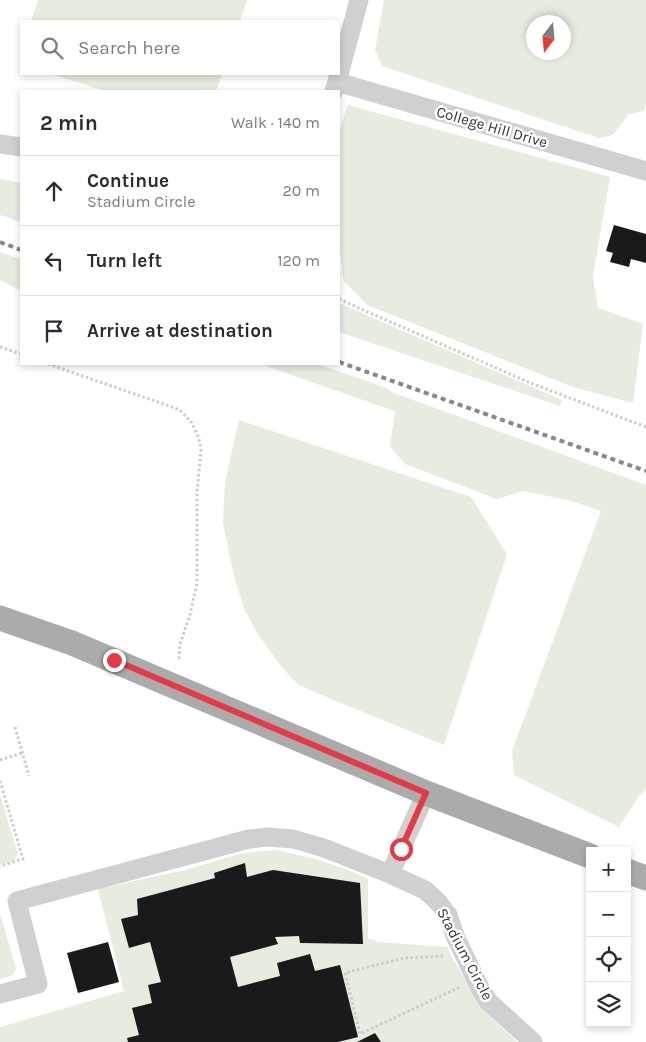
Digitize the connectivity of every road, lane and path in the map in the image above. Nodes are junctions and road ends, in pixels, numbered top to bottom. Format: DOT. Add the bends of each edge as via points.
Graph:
graph roads {
  1 [pos="359,0"];
  2 [pos="340,72"];
  3 [pos="336,87"];
  4 [pos="0,144"];
  5 [pos="20,148"];
  6 [pos="646,171"];
  7 [pos="340,299"];
  8 [pos="0,347"];
  9 [pos="20,354"];
  10 [pos="51,365"];
  11 [pos="646,427"];
  12 [pos="0,618"];
  13 [pos="179,660"];
  14 [pos="15,727"];
  15 [pos="22,753"];
  16 [pos="0,760"];
  17 [pos="29,776"];
  18 [pos="0,781"];
  19 [pos="426,793"];
  20 [pos="586,854"];
  21 [pos="0,866"];
  22 [pos="631,872"];
  23 [pos="390,874"];
  24 [pos="646,878"];
  25 [pos="443,956"];
  26 [pos="460,987"];
  27 [pos="0,994"];
  28 [pos="534,1042"];
  1 -- 2 [label="street"];
  3 -- 6 [label="street, College Hill Drive"];
  4 -- 5 [label="street"];
  7 -- 11 [label="path" via="528,382"];
  8 -- 9 [label="path"];
  10 -- 13 [label="path" via="175,408 192,424 199,439 197,583 180,644"];
  12 -- 19 [label="main road" via="72,643"];
  14 -- 15 [label="path"];
  15 -- 16 [label="path"];
  15 -- 17 [label="path"];
  18 -- 21 [label="path" via="23,859"];
  19 -- 20 [label="main road"];
  19 -- 23 [label="street"];
  22 -- 24 [label="main road"];
  23 -- 27 [label="street, Stadium Circle" via="324,848 293,839 267,837 249,839 18,901 38,984"];
  23 -- 28 [label="street, Stadium Circle" via="425,890 438,902 448,915 455,936 488,1001"];
  25 -- 26 [label="path" via="404,958 346,973 360,1034"];
}
